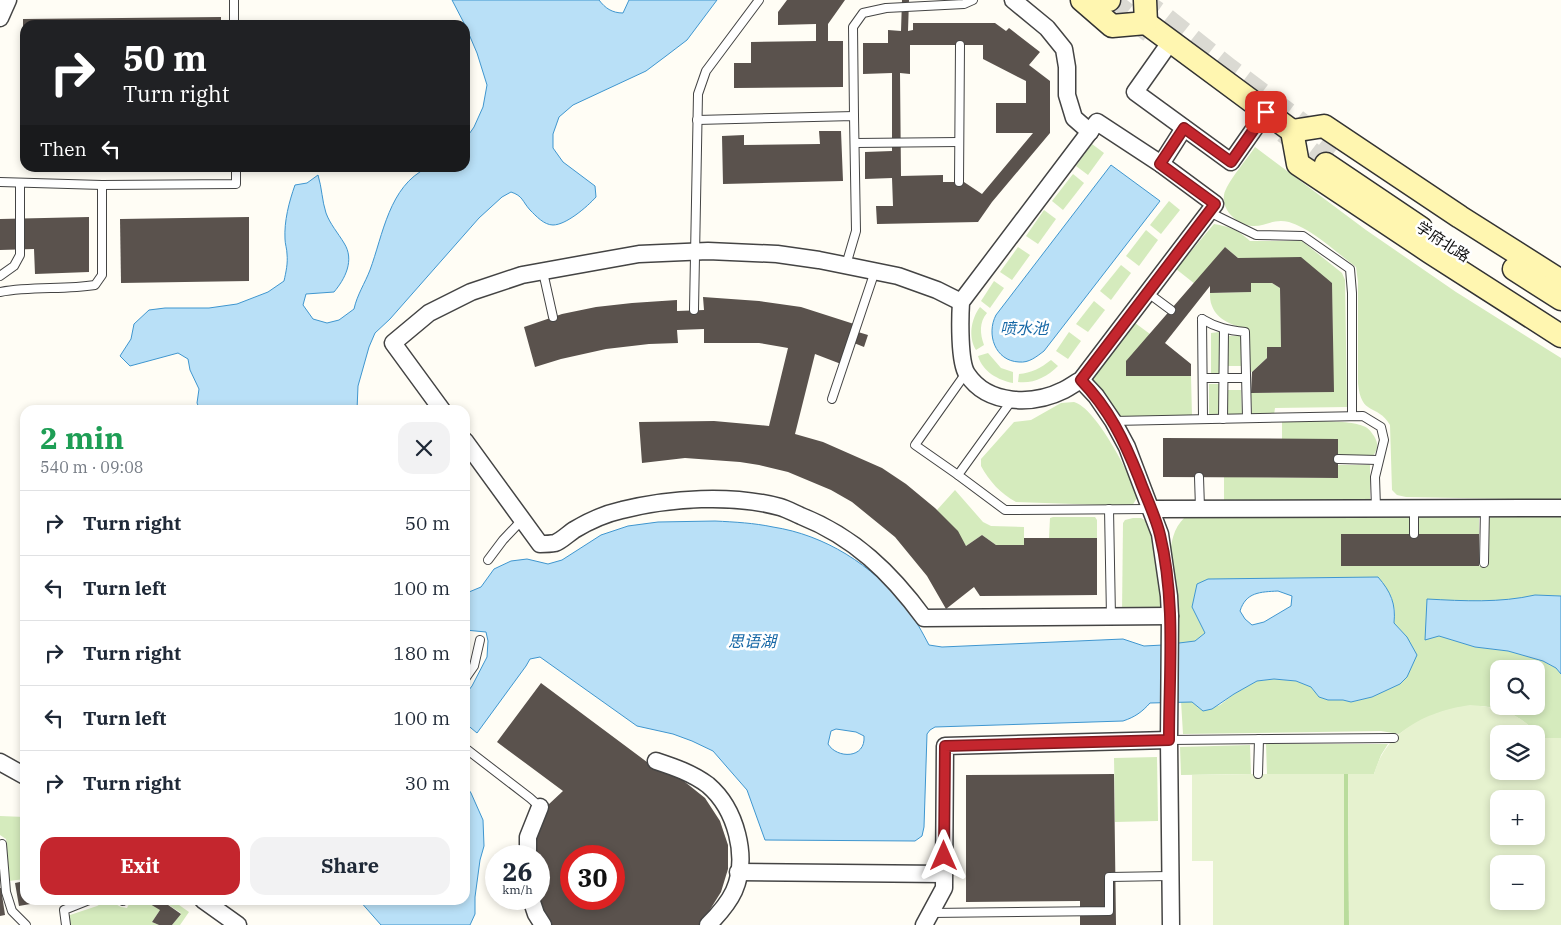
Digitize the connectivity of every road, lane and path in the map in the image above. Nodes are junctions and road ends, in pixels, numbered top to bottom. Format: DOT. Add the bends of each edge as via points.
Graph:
graph roads {
  1 [pos="8,0"];
  2 [pos="234,0"];
  3 [pos="759,0"];
  4 [pos="973,0"];
  5 [pos="1013,0"];
  6 [pos="1082,0"];
  7 [pos="1145,0"];
  8 [pos="0,18"];
  9 [pos="234,20"];
  10 [pos="1146,22"];
  11 [pos="1171,42"];
  12 [pos="960,45"];
  13 [pos="1266,112"];
  14 [pos="854,116"];
  15 [pos="697,120"];
  16 [pos="1184,128"];
  17 [pos="1292,131"];
  18 [pos="1090,132"];
  19 [pos="960,142"];
  20 [pos="855,143"];
  21 [pos="1160,164"];
  22 [pos="236,172"];
  23 [pos="0,182"];
  24 [pos="959,182"];
  25 [pos="20,183"];
  26 [pos="102,185"];
  27 [pos="1209,212"];
  28 [pos="694,252"];
  29 [pos="846,265"];
  30 [pos="875,270"];
  31 [pos="543,272"];
  32 [pos="0,276"];
  33 [pos="1561,281"];
  34 [pos="0,292"];
  35 [pos="1148,293"];
  36 [pos="1561,299"];
  37 [pos="961,302"];
  38 [pos="694,310"];
  39 [pos="1171,310"];
  40 [pos="553,317"];
  41 [pos="1561,318"];
  42 [pos="1224,329"];
  43 [pos="1561,336"];
  44 [pos="966,374"];
  45 [pos="1202,378"];
  46 [pos="1223,378"];
  47 [pos="1246,378"];
  48 [pos="1081,380"];
  49 [pos="832,399"];
  50 [pos="1012,400"];
  51 [pos="438,405"];
  52 [pos="1352,416"];
  53 [pos="1223,418"];
  54 [pos="1247,418"];
  55 [pos="1203,419"];
  56 [pos="1113,421"];
  57 [pos="470,449"];
  58 [pos="1338,459"];
  59 [pos="1378,460"];
  60 [pos="958,475"];
  61 [pos="1200,477"];
  62 [pos="1200,508"];
  63 [pos="1376,508"];
  64 [pos="1414,508"];
  65 [pos="1485,508"];
  66 [pos="1561,508"];
  67 [pos="1109,509"];
  68 [pos="1150,509"];
  69 [pos="522,520"];
  70 [pos="1414,534"];
  71 [pos="488,560"];
  72 [pos="1484,563"];
  73 [pos="1170,616"];
  74 [pos="1111,617"];
  75 [pos="480,640"];
  76 [pos="470,672"];
  77 [pos="1394,738"];
  78 [pos="1259,739"];
  79 [pos="1169,740"];
  80 [pos="470,752"];
  81 [pos="656,760"];
  82 [pos="0,762"];
  83 [pos="20,773"];
  84 [pos="1258,774"];
  85 [pos="540,807"];
  86 [pos="2,844"];
  87 [pos="528,845"];
  88 [pos="738,872"];
  89 [pos="944,874"];
  90 [pos="1170,876"];
  91 [pos="76,905"];
  92 [pos="209,905"];
  93 [pos="535,910"];
  94 [pos="928,919"];
  95 [pos="26,925"];
  96 [pos="66,925"];
  97 [pos="238,925"];
  98 [pos="543,925"];
  99 [pos="708,925"];
  100 [pos="1170,925"];
  1 -- 8 [label="street"];
  2 -- 9 [label="lane"];
  3 -- 15 [label="lane" via="706,71 698,94"];
  4 -- 14 [label="lane" via="964,4 886,8 863,13 853,27"];
  5 -- 18 [label="street" via="1047,28 1064,49 1067,94 1074,118"];
  6 -- 10 [label="main road" via="1112,26"];
  7 -- 10 [label="main road"];
  10 -- 11 [label="main road"];
  11 -- 13 [label="main road"];
  11 -- 16 [label="street" via="1135,92"];
  12 -- 19 [label="lane"];
  13 -- 16 [label="street" via="1231,162"];
  13 -- 17 [label="main road"];
  14 -- 15 [label="lane"];
  14 -- 20 [label="lane"];
  15 -- 28 [label="lane"];
  16 -- 21 [label="street"];
  17 -- 33 [label="main road" via="1324,126"];
  17 -- 43 [label="main road" via="1298,164"];
  18 -- 21 [label="street" via="1098,122"];
  18 -- 37 [label="street"];
  19 -- 20 [label="lane"];
  19 -- 24 [label="lane"];
  20 -- 29 [label="lane" via="856,231"];
  21 -- 27 [label="street" via="1215,204"];
  22 -- 26 [label="lane" via="236,184"];
  23 -- 25 [label="lane"];
  25 -- 26 [label="lane"];
  25 -- 32 [label="lane" via="20,255 14,266"];
  26 -- 34 [label="lane" via="102,275 96,285 20,288"];
  27 -- 35 [label="street"];
  27 -- 52 [label="lane" via="1256,235 1303,236 1350,269"];
  28 -- 29 [label="street" via="777,254"];
  28 -- 31 [label="street" via="639,254"];
  28 -- 38 [label="lane"];
  29 -- 30 [label="street"];
  30 -- 37 [label="street" via="937,290"];
  30 -- 49 [label="lane"];
  31 -- 40 [label="lane"];
  31 -- 51 [label="street" via="522,275 471,292 429,313 393,343"];
  35 -- 39 [label="lane"];
  35 -- 48 [label="street"];
  36 -- 41 [label="main road, 学府北路" via="1440,221 1331,157 1435,238"];
  37 -- 44 [label="street" via="960,324"];
  42 -- 45 [label="lane" via="1202,319"];
  42 -- 46 [label="lane"];
  42 -- 47 [label="lane" via="1245,332"];
  44 -- 50 [label="street" via="996,397"];
  44 -- 60 [label="lane" via="915,445"];
  45 -- 46 [label="lane"];
  45 -- 55 [label="lane"];
  46 -- 47 [label="lane"];
  46 -- 53 [label="lane"];
  47 -- 54 [label="lane"];
  48 -- 50 [label="street" via="1064,391 1040,399"];
  48 -- 56 [label="street"];
  50 -- 60 [label="lane"];
  52 -- 54 [label="lane"];
  52 -- 59 [label="lane" via="1363,416 1381,427 1384,440"];
  53 -- 54 [label="lane"];
  53 -- 55 [label="lane"];
  55 -- 56 [label="lane"];
  56 -- 68 [label="street" via="1127,447"];
  57 -- 69 [label="street"];
  58 -- 59 [label="lane"];
  59 -- 63 [label="lane"];
  60 -- 67 [label="lane" via="1005,510"];
  61 -- 62 [label="lane"];
  62 -- 63 [label="street"];
  62 -- 68 [label="street"];
  63 -- 64 [label="street"];
  64 -- 65 [label="street"];
  64 -- 70 [label="lane"];
  65 -- 66 [label="street"];
  65 -- 72 [label="lane"];
  67 -- 68 [label="lane"];
  67 -- 74 [label="lane"];
  68 -- 73 [label="street" via="1160,534"];
  69 -- 71 [label="lane"];
  69 -- 74 [label="street" via="540,544 556,543 584,524 623,509 662,502 743,500 780,507 845,539 867,554 924,618"];
  73 -- 74 [label="street"];
  73 -- 79 [label="street"];
  75 -- 76 [label="lane"];
  77 -- 78 [label="lane"];
  78 -- 79 [label="lane"];
  78 -- 84 [label="lane"];
  79 -- 89 [label="street" via="945,746"];
  79 -- 90 [label="street"];
  80 -- 85 [label="lane"];
  81 -- 88 [label="street" via="695,776 721,799 738,836"];
  82 -- 83 [label="street"];
  85 -- 87 [label="street"];
  86 -- 95 [label="lane" via="6,892 12,911"];
  88 -- 89 [label="street"];
  88 -- 99 [label="street" via="731,896"];
  89 -- 94 [label="street" via="944,888"];
  90 -- 94 [label="lane" via="1109,877 1109,911"];
  90 -- 100 [label="street"];
  91 -- 96 [label="lane" via="64,910"];
  92 -- 97 [label="street"];
  93 -- 98 [label="street"];
}
